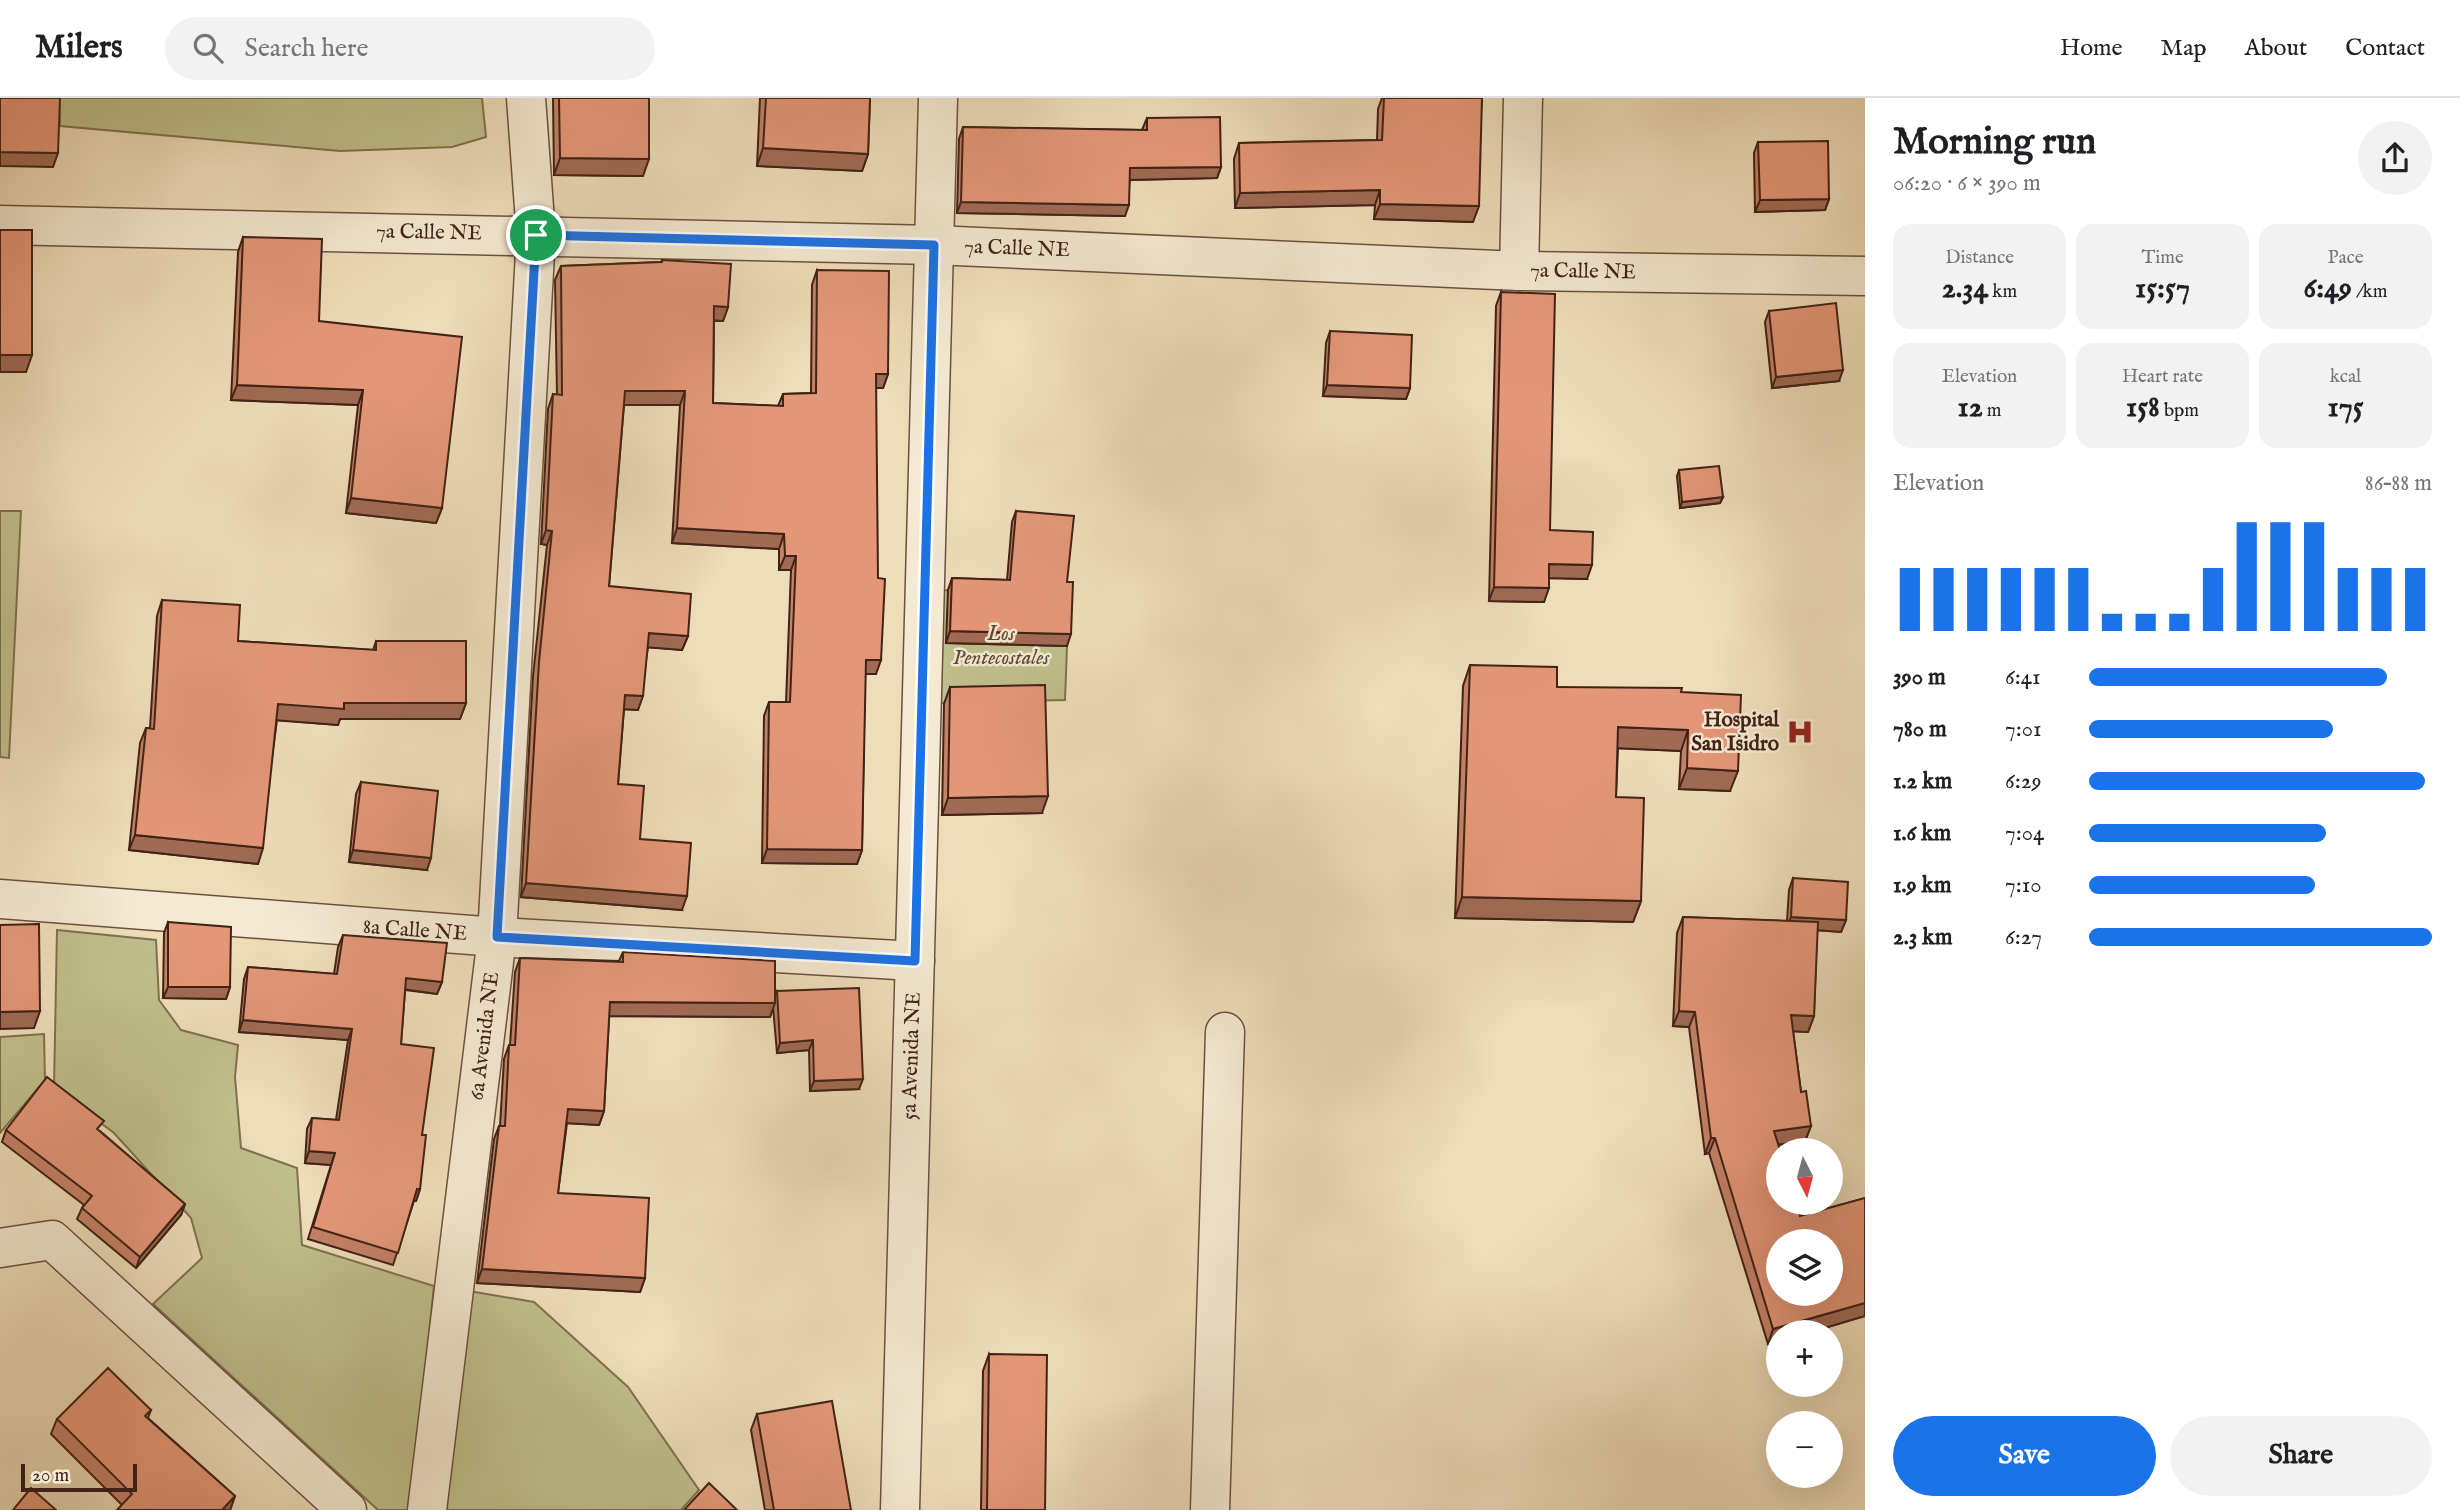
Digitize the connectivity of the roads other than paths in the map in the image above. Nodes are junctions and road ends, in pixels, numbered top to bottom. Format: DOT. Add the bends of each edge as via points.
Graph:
graph roads {
  1 [pos="526,98"];
  2 [pos="938,98"];
  3 [pos="1523,98"];
  4 [pos="0,225"];
  5 [pos="536,235"];
  6 [pos="934,245"];
  7 [pos="1519,271"];
  8 [pos="1865,276"];
  9 [pos="0,899"];
  10 [pos="497,937"];
  11 [pos="915,961"];
  12 [pos="1225,1032"];
  13 [pos="0,1248"];
  14 [pos="347,1510"];
  15 [pos="427,1510"];
  16 [pos="900,1510"];
  17 [pos="1210,1510"];
  1 -- 5 [label="street, 6a Avenida NE"];
  2 -- 6 [label="street, 5a Avenida NE"];
  3 -- 7 [label="street"];
  4 -- 5 [label="street, 7a Calle NE"];
  5 -- 6 [label="street, 7a Calle NE"];
  5 -- 10 [label="street, 6a Avenida NE"];
  6 -- 7 [label="street, 7a Calle NE"];
  6 -- 11 [label="street, 5a Avenida NE"];
  7 -- 8 [label="street, 7a Calle NE"];
  9 -- 10 [label="street, 8a Calle NE"];
  10 -- 11 [label="street, 8a Calle NE"];
  10 -- 15 [label="street, 6a Avenida NE"];
  11 -- 16 [label="street, 5a Avenida NE"];
  12 -- 17 [label="street"];
  13 -- 14 [label="street" via="52,1240"];
}
